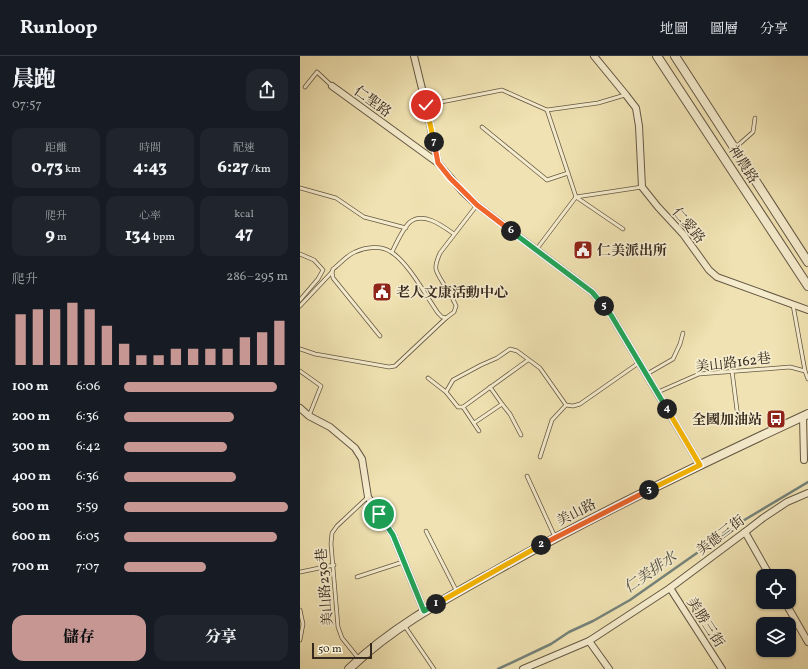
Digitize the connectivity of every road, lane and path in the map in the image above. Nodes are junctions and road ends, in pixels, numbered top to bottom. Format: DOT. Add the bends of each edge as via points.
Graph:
graph roads {
  1 [pos="414,56"];
  2 [pos="594,56"];
  3 [pos="657,56"];
  4 [pos="675,56"];
  5 [pos="332,86"];
  6 [pos="305,87"];
  7 [pos="626,95"];
  8 [pos="426,105"];
  9 [pos="547,110"];
  10 [pos="755,118"];
  11 [pos="482,127"];
  12 [pos="734,148"];
  13 [pos="438,163"];
  14 [pos="568,173"];
  15 [pos="642,187"];
  16 [pos="300,188"];
  17 [pos="576,197"];
  18 [pos="477,205"];
  19 [pos="406,228"];
  20 [pos="623,229"];
  21 [pos="454,234"];
  22 [pos="536,250"];
  23 [pos="392,252"];
  24 [pos="300,254"];
  25 [pos="808,262"];
  26 [pos="332,272"];
  27 [pos="808,286"];
  28 [pos="300,300"];
  29 [pos="793,305"];
  30 [pos="300,306"];
  31 [pos="808,310"];
  32 [pos="446,318"];
  33 [pos="683,333"];
  34 [pos="380,336"];
  35 [pos="300,349"];
  36 [pos="528,360"];
  37 [pos="640,362"];
  38 [pos="300,371"];
  39 [pos="732,371"];
  40 [pos="805,371"];
  41 [pos="647,374"];
  42 [pos="428,378"];
  43 [pos="808,379"];
  44 [pos="490,387"];
  45 [pos="446,392"];
  46 [pos="658,392"];
  47 [pos="502,404"];
  48 [pos="566,405"];
  49 [pos="463,407"];
  50 [pos="300,408"];
  51 [pos="805,415"];
  52 [pos="309,416"];
  53 [pos="738,418"];
  54 [pos="474,423"];
  55 [pos="479,431"];
  56 [pos="521,435"];
  57 [pos="540,457"];
  58 [pos="804,460"];
  59 [pos="700,465"];
  60 [pos="527,476"];
  61 [pos="808,492"];
  62 [pos="368,497"];
  63 [pos="426,531"];
  64 [pos="745,532"];
  65 [pos="555,537"];
  66 [pos="404,561"];
  67 [pos="334,565"];
  68 [pos="766,569"];
  69 [pos="300,572"];
  70 [pos="357,577"];
  71 [pos="670,588"];
  72 [pos="457,592"];
  73 [pos="789,609"];
  74 [pos="300,610"];
  75 [pos="424,611"];
  76 [pos="404,625"];
  77 [pos="300,640"];
  78 [pos="589,641"];
  79 [pos="808,642"];
  80 [pos="360,660"];
  81 [pos="349,669"];
  82 [pos="434,669"];
  83 [pos="523,669"];
  84 [pos="609,669"];
  85 [pos="722,669"];
  1 -- 8 [label="street"];
  2 -- 7 [label="street"];
  3 -- 27 [label="street, 神農路"];
  4 -- 12 [label="street, 神農路"];
  5 -- 6 [label="lane" via="317,72"];
  5 -- 13 [label="street, 仁聖路"];
  7 -- 9 [label="lane" via="598,103"];
  7 -- 15 [label="street" via="636,108"];
  8 -- 9 [label="lane" via="502,90"];
  8 -- 13 [label="street"];
  9 -- 14 [label="lane"];
  10 -- 12 [label="lane" via="753,132"];
  11 -- 14 [label="lane" via="547,180"];
  12 -- 25 [label="street, 神農路"];
  13 -- 18 [label="street"];
  14 -- 17 [label="lane"];
  15 -- 17 [label="lane"];
  15 -- 29 [label="street, 仁愛路" via="717,277"];
  16 -- 19 [label="lane" via="336,198 364,217"];
  17 -- 20 [label="lane"];
  17 -- 22 [label="lane"];
  18 -- 21 [label="lane"];
  18 -- 22 [label="street"];
  19 -- 21 [label="lane" via="417,219 426,219 440,224"];
  19 -- 23 [label="lane"];
  21 -- 32 [label="lane" via="440,253 436,270 454,298 456,306 454,312"];
  22 -- 37 [label="street" via="592,292 611,315"];
  23 -- 26 [label="lane" via="384,248 368,248 354,252"];
  23 -- 32 [label="lane" via="408,268 438,313"];
  24 -- 28 [label="lane" via="314,260 324,270"];
  26 -- 30 [label="lane"];
  26 -- 34 [label="lane" via="333,278"];
  29 -- 31 [label="street, 仁愛路"];
  29 -- 40 [label="lane"];
  32 -- 35 [label="lane" via="395,366 315,354"];
  33 -- 41 [label="lane" via="673,359"];
  36 -- 44 [label="lane"];
  36 -- 45 [label="lane" via="510,349 453,380"];
  36 -- 48 [label="lane" via="540,368"];
  37 -- 41 [label="street"];
  37 -- 48 [label="lane" via="580,404"];
  38 -- 52 [label="lane" via="320,386"];
  39 -- 40 [label="lane, 美山路162巷" via="790,367"];
  39 -- 46 [label="lane, 美山路162巷" via="699,374"];
  39 -- 53 [label="lane"];
  40 -- 43 [label="lane"];
  41 -- 46 [label="street"];
  42 -- 45 [label="lane"];
  44 -- 47 [label="lane"];
  44 -- 49 [label="lane"];
  45 -- 49 [label="lane" via="458,407"];
  46 -- 59 [label="street"];
  47 -- 54 [label="lane"];
  47 -- 56 [label="lane"];
  48 -- 57 [label="lane" via="552,420"];
  49 -- 54 [label="lane"];
  50 -- 52 [label="street"];
  51 -- 58 [label="street"];
  51 -- 59 [label="street, 美山路"];
  52 -- 62 [label="street" via="330,427 355,448 362,459"];
  54 -- 55 [label="lane"];
  59 -- 65 [label="street, 美山路"];
  60 -- 65 [label="lane"];
  61 -- 64 [label="street, 美德三街" via="787,502"];
  62 -- 66 [label="street" via="393,535"];
  62 -- 67 [label="lane, 美山路230巷" via="332,533"];
  63 -- 72 [label="lane"];
  64 -- 68 [label="street"];
  64 -- 71 [label="street, 美德三街"];
  65 -- 72 [label="street, 美山路"];
  66 -- 70 [label="lane"];
  66 -- 75 [label="street"];
  67 -- 69 [label="lane"];
  67 -- 80 [label="lane, 美山路230巷" via="338,627 342,638"];
  71 -- 78 [label="street, 美德三街"];
  71 -- 85 [label="street, 美勝三街"];
  72 -- 75 [label="street, 美山路"];
  73 -- 79 [label="street"];
  74 -- 77 [label="lane" via="303,624"];
  75 -- 76 [label="street, 美山路"];
  76 -- 80 [label="street, 美山路"];
  76 -- 82 [label="lane"];
  78 -- 83 [label="street, 美德三街"];
  78 -- 84 [label="street"];
  80 -- 81 [label="street, 美山路"];
}
